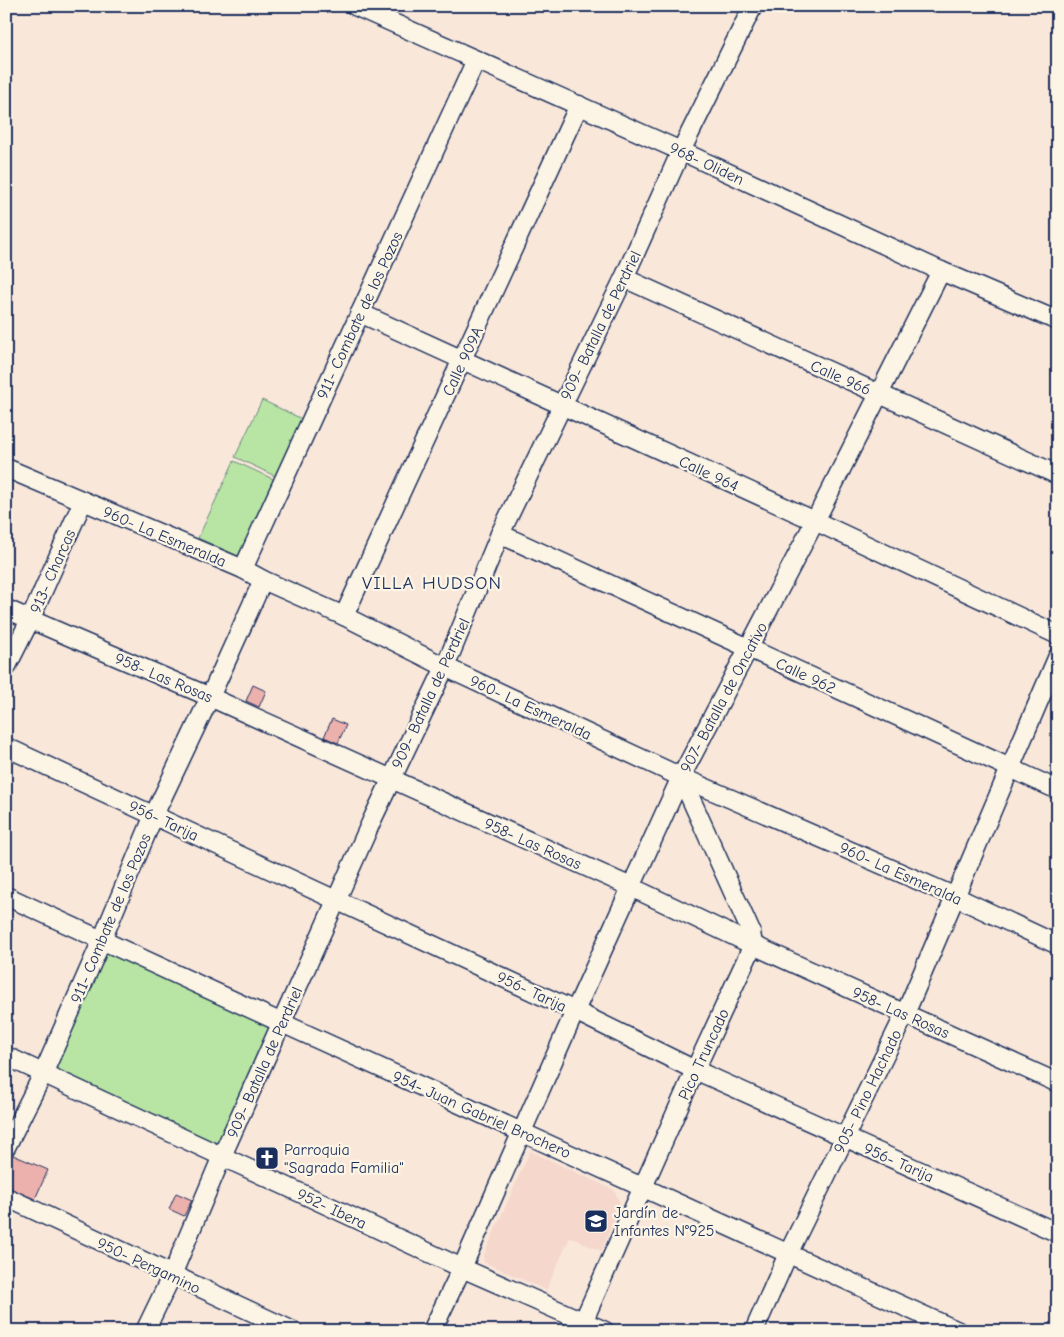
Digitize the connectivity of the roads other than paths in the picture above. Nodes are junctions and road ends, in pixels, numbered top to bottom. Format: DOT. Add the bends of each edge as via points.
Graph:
graph roads {
  1 [pos="356,6"];
  2 [pos="753,6"];
  3 [pos="476,60"];
  4 [pos="579,106"];
  5 [pos="681,150"];
  6 [pos="941,271"];
  7 [pos="624,278"];
  8 [pos="360,312"];
  9 [pos="1058,321"];
  10 [pos="463,360"];
  11 [pos="880,394"];
  12 [pos="562,405"];
  13 [pos="6,468"];
  14 [pos="1058,475"];
  15 [pos="84,501"];
  16 [pos="815,521"];
  17 [pos="500,534"];
  18 [pos="243,570"];
  19 [pos="262,580"];
  20 [pos="6,609"];
  21 [pos="344,616"];
  22 [pos="30,620"];
  23 [pos="1058,635"];
  24 [pos="748,648"];
  25 [pos="1058,656"];
  26 [pos="444,667"];
  27 [pos="6,668"];
  28 [pos="210,697"];
  29 [pos="6,747"];
  30 [pos="1009,768"];
  31 [pos="681,777"];
  32 [pos="391,779"];
  33 [pos="1058,790"];
  34 [pos="154,816"];
  35 [pos="631,887"];
  36 [pos="6,896"];
  37 [pos="956,897"];
  38 [pos="337,901"];
  39 [pos="102,940"];
  40 [pos="753,945"];
  41 [pos="1058,945"];
  42 [pos="575,1011"];
  43 [pos="905,1014"];
  44 [pos="282,1024"];
  45 [pos="6,1056"];
  46 [pos="696,1070"];
  47 [pos="43,1074"];
  48 [pos="1058,1083"];
  49 [pos="522,1132"];
  50 [pos="845,1138"];
  51 [pos="6,1147"];
  52 [pos="222,1156"];
  53 [pos="643,1188"];
  54 [pos="6,1198"];
  55 [pos="1058,1233"];
  56 [pos="788,1254"];
  57 [pos="462,1268"];
  58 [pos="172,1275"];
  59 [pos="581,1326"];
  60 [pos="145,1331"];
  61 [pos="293,1331"];
  62 [pos="432,1331"];
  63 [pos="605,1331"];
  64 [pos="754,1331"];
  65 [pos="958,1331"];
  1 -- 3 [label="street, 968- Oliden"];
  2 -- 5 [label="street, 909- Batalla de Perdriel"];
  3 -- 4 [label="street, 968- Oliden"];
  3 -- 8 [label="street, 911- Combate de los Pozos"];
  4 -- 5 [label="street, 968- Oliden"];
  4 -- 10 [label="street, Calle 909A"];
  5 -- 6 [label="street, 968- Oliden"];
  5 -- 7 [label="street, 909- Batalla de Perdriel"];
  6 -- 9 [label="street, 968- Oliden"];
  6 -- 11 [label="street, 907- Batalla de Oncativo"];
  7 -- 11 [label="street, Calle 966"];
  7 -- 12 [label="street, 909- Batalla de Perdriel"];
  8 -- 10 [label="street, Calle 964"];
  8 -- 18 [label="street, 911- Combate de los Pozos"];
  10 -- 12 [label="street, Calle 964"];
  10 -- 21 [label="street, Calle 909A"];
  11 -- 14 [label="street, Calle 966"];
  11 -- 16 [label="street, 907- Batalla de Oncativo"];
  12 -- 16 [label="street, Calle 964"];
  12 -- 17 [label="street, 909- Batalla de Perdriel"];
  13 -- 15 [label="street, 960- La Esmeralda"];
  15 -- 18 [label="street, 960- La Esmeralda"];
  15 -- 22 [label="street, 913- Charcas"];
  16 -- 23 [label="street, Calle 964"];
  16 -- 24 [label="street, 907- Batalla de Oncativo"];
  17 -- 24 [label="street, Calle 962"];
  17 -- 26 [label="street, 909- Batalla de Perdriel"];
  18 -- 19 [label="street, 960- La Esmeralda"];
  19 -- 21 [label="street, 960- La Esmeralda"];
  19 -- 28 [label="street, 911- Combate de los Pozos"];
  20 -- 22 [label="street, 958- Las Rosas"];
  21 -- 26 [label="street, 960- La Esmeralda"];
  22 -- 27 [label="street, 913- Charcas"];
  22 -- 28 [label="street, 958- Las Rosas"];
  24 -- 30 [label="street, Calle 962"];
  24 -- 31 [label="street, 907- Batalla de Oncativo"];
  25 -- 30 [label="street, 905- Pino Hachado"];
  26 -- 31 [label="street, 960- La Esmeralda"];
  26 -- 32 [label="street, 909- Batalla de Perdriel"];
  28 -- 32 [label="street, 958- Las Rosas"];
  28 -- 34 [label="street, 911- Combate de los Pozos"];
  29 -- 34 [label="street, 956- Tarija"];
  30 -- 33 [label="street, Calle 962"];
  30 -- 37 [label="street, 905- Pino Hachado"];
  31 -- 35 [label="street, 907- Batalla de Oncativo"];
  31 -- 37 [label="street, 960- La Esmeralda"];
  31 -- 40 [label="street" via="751,932"];
  32 -- 35 [label="street, 958- Las Rosas"];
  32 -- 38 [label="street, 909- Batalla de Perdriel"];
  34 -- 38 [label="street, 956- Tarija"];
  34 -- 39 [label="street, 911- Combate de los Pozos"];
  35 -- 40 [label="street, 958- Las Rosas"];
  35 -- 42 [label="street, 907- Batalla de Oncativo"];
  36 -- 39 [label="street, 954- Juan Gabriel Brochero"];
  37 -- 41 [label="street, 960- La Esmeralda"];
  37 -- 43 [label="street, 905- Pino Hachado"];
  38 -- 42 [label="street, 956- Tarija"];
  38 -- 44 [label="street, 909- Batalla de Perdriel"];
  39 -- 44 [label="street, 954- Juan Gabriel Brochero"];
  39 -- 47 [label="street, 911- Combate de los Pozos"];
  40 -- 43 [label="street, 958- Las Rosas"];
  40 -- 46 [label="street, Pico Truncado"];
  42 -- 46 [label="street, 956- Tarija"];
  42 -- 49 [label="street, 907- Batalla de Oncativo"];
  43 -- 48 [label="street, 958- Las Rosas"];
  43 -- 50 [label="street, 905- Pino Hachado"];
  44 -- 49 [label="street, 954- Juan Gabriel Brochero"];
  44 -- 52 [label="street, 909- Batalla de Perdriel"];
  45 -- 47 [label="street, 952- Ibera"];
  46 -- 50 [label="street, 956- Tarija"];
  46 -- 53 [label="street, Pico Truncado"];
  47 -- 51 [label="street, 911- Combate de los Pozos"];
  47 -- 52 [label="street, 952- Ibera"];
  49 -- 53 [label="street, 954- Juan Gabriel Brochero"];
  49 -- 57 [label="street, 907- Batalla de Oncativo"];
  50 -- 55 [label="street, 956- Tarija"];
  50 -- 56 [label="street, 905- Pino Hachado"];
  52 -- 57 [label="street, 952- Ibera"];
  52 -- 58 [label="street, 909- Batalla de Perdriel"];
  53 -- 56 [label="street, 954- Juan Gabriel Brochero"];
  53 -- 59 [label="street, Pico Truncado"];
  54 -- 58 [label="street, 950- Pergamino"];
  56 -- 64 [label="street, 905- Pino Hachado"];
  56 -- 65 [label="street, 954- Juan Gabriel Brochero"];
  57 -- 59 [label="street, 952- Ibera"];
  57 -- 62 [label="street"];
  58 -- 60 [label="street, 909- Batalla de Perdriel"];
  58 -- 61 [label="street, 950- Pergamino"];
  59 -- 63 [label="street, 952- Ibera"];
}
